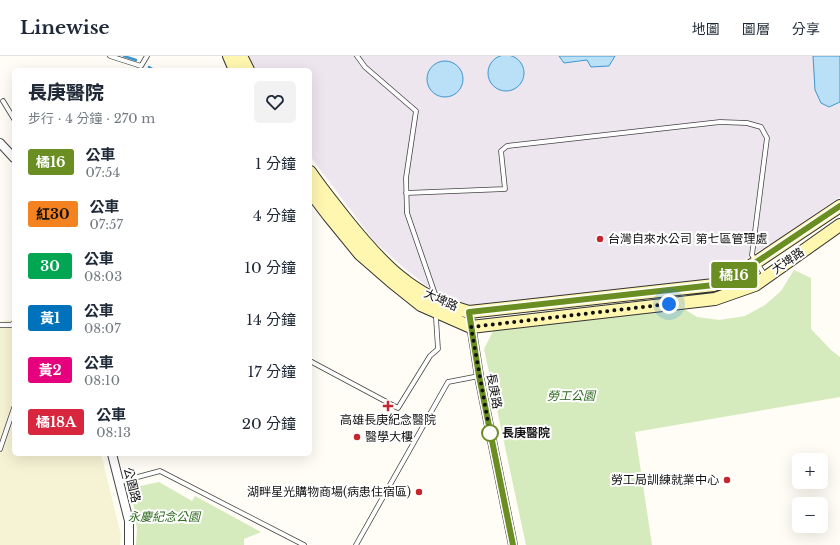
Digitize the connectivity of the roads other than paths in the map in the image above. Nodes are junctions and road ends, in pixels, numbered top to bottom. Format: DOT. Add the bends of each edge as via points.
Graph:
graph roads {
  1 [pos="110,56"];
  2 [pos="147,56"];
  3 [pos="229,56"];
  4 [pos="241,56"];
  5 [pos="357,56"];
  6 [pos="234,68"];
  7 [pos="247,68"];
  8 [pos="3,101"];
  9 [pos="12,115"];
  10 [pos="0,142"];
  11 [pos="12,156"];
  12 [pos="312,175"];
  13 [pos="406,192"];
  14 [pos="312,194"];
  15 [pos="840,206"];
  16 [pos="840,225"];
  17 [pos="756,263"];
  18 [pos="766,277"];
  19 [pos="438,307"];
  20 [pos="469,312"];
  21 [pos="0,325"];
  22 [pos="12,325"];
  23 [pos="471,327"];
  24 [pos="312,362"];
  25 [pos="479,376"];
  26 [pos="12,414"];
  27 [pos="0,449"];
  28 [pos="112,456"];
  29 [pos="119,482"];
  30 [pos="129,545"];
  31 [pos="304,545"];
  32 [pos="356,545"];
  33 [pos="512,545"];
  1 -- 2 [label="lane" via="142,66"];
  3 -- 6 [label="main road"];
  4 -- 7 [label="main road"];
  5 -- 13 [label="lane" via="365,67 416,111"];
  8 -- 9 [label="lane"];
  10 -- 11 [label="street"];
  12 -- 19 [label="main road, 大埤路" via="390,270"];
  13 -- 17 [label="lane" via="505,188 501,151 507,146 720,122 747,123 761,127 767,138 752,255"];
  13 -- 19 [label="lane" via="407,213"];
  14 -- 19 [label="main road, 大埤路" via="360,254 421,305"];
  15 -- 17 [label="main road, 大埤路"];
  16 -- 18 [label="main road, 大埤路"];
  17 -- 18 [label="lane"];
  17 -- 20 [label="main road, 大埤路" via="714,285"];
  18 -- 23 [label="main road, 大埤路" via="755,285 715,299"];
  19 -- 20 [label="main road, 大埤路"];
  19 -- 23 [label="main road, 大埤路"];
  19 -- 24 [label="lane" via="438,349 430,356 398,408"];
  20 -- 23 [label="street, 長庚路"];
  21 -- 22 [label="lane"];
  23 -- 25 [label="street, 長庚路"];
  25 -- 32 [label="lane" via="448,382"];
  25 -- 33 [label="street, 長庚路"];
  26 -- 27 [label="lane"];
  28 -- 29 [label="street, 公園路"];
  29 -- 30 [label="street, 公園路" via="129,521"];
  29 -- 31 [label="lane" via="160,471"];
}
